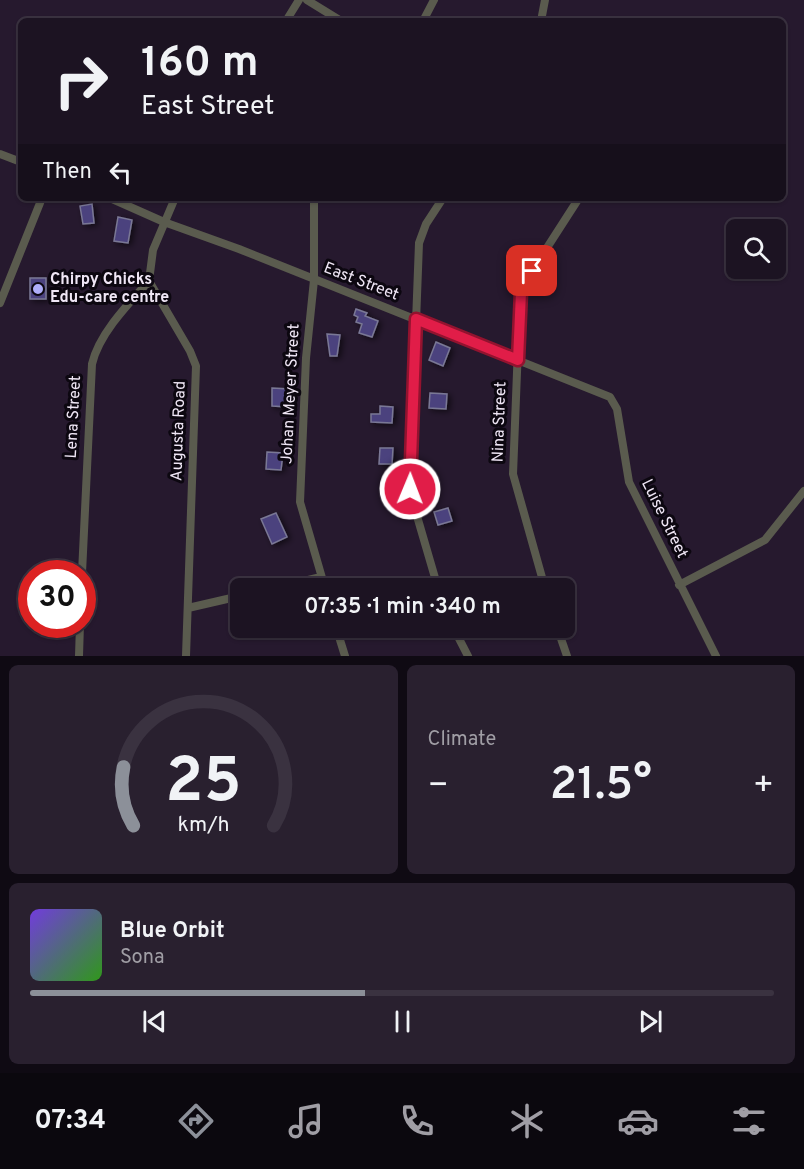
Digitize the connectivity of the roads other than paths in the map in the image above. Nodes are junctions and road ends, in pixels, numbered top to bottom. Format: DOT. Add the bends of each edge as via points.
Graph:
graph roads {
  1 [pos="299,0"];
  2 [pos="307,0"];
  3 [pos="434,0"];
  4 [pos="545,0"];
  5 [pos="288,18"];
  6 [pos="336,18"];
  7 [pos="425,18"];
  8 [pos="542,18"];
  9 [pos="0,154"];
  10 [pos="18,161"];
  11 [pos="41,201"];
  12 [pos="117,201"];
  13 [pos="174,201"];
  14 [pos="314,201"];
  15 [pos="441,201"];
  16 [pos="577,201"];
  17 [pos="164,222"];
  18 [pos="314,280"];
  19 [pos="149,281"];
  20 [pos="1,300"];
  21 [pos="416,319"];
  22 [pos="518,360"];
  23 [pos="601,393"];
  24 [pos="804,491"];
  25 [pos="83,560"];
  26 [pos="321,577"];
  27 [pos="317,578"];
  28 [pos="435,578"];
  29 [pos="542,578"];
  30 [pos="679,585"];
  31 [pos="230,598"];
  32 [pos="188,608"];
  33 [pos="80,638"];
  34 [pos="339,638"];
  35 [pos="459,638"];
  36 [pos="561,638"];
  37 [pos="79,656"];
  38 [pos="186,656"];
  39 [pos="345,656"];
  40 [pos="468,656"];
  41 [pos="567,656"];
  42 [pos="716,656"];
  1 -- 5 [label="street"];
  2 -- 6 [label="street"];
  3 -- 7 [label="street"];
  4 -- 8 [label="street"];
  9 -- 10 [label="street"];
  11 -- 20 [label="street"];
  12 -- 17 [label="street, East Street"];
  13 -- 17 [label="street"];
  14 -- 18 [label="street, Johan Meyer Street"];
  15 -- 21 [label="street" via="419,240"];
  16 -- 22 [label="street, Nina Street" via="523,285"];
  17 -- 18 [label="street, East Street"];
  17 -- 19 [label="street" via="153,250"];
  18 -- 21 [label="street, East Street"];
  18 -- 26 [label="street, Johan Meyer Street" via="306,357 300,502"];
  19 -- 25 [label="street, Lena Street" via="123,311 93,359"];
  19 -- 32 [label="street, Augusta Road" via="196,366"];
  21 -- 22 [label="street, East Street"];
  21 -- 28 [label="street" via="410,489"];
  22 -- 23 [label="street, East Street"];
  22 -- 29 [label="street, Nina Street" via="513,474"];
  23 -- 30 [label="street, Luise Street" via="615,403 629,482"];
  24 -- 30 [label="street" via="765,540"];
  26 -- 27 [label="street"];
  30 -- 42 [label="street, Luise Street"];
  31 -- 32 [label="street"];
  32 -- 38 [label="street, Augusta Road"];
  33 -- 37 [label="street"];
  34 -- 39 [label="street"];
  35 -- 40 [label="street"];
  36 -- 41 [label="street"];
}
